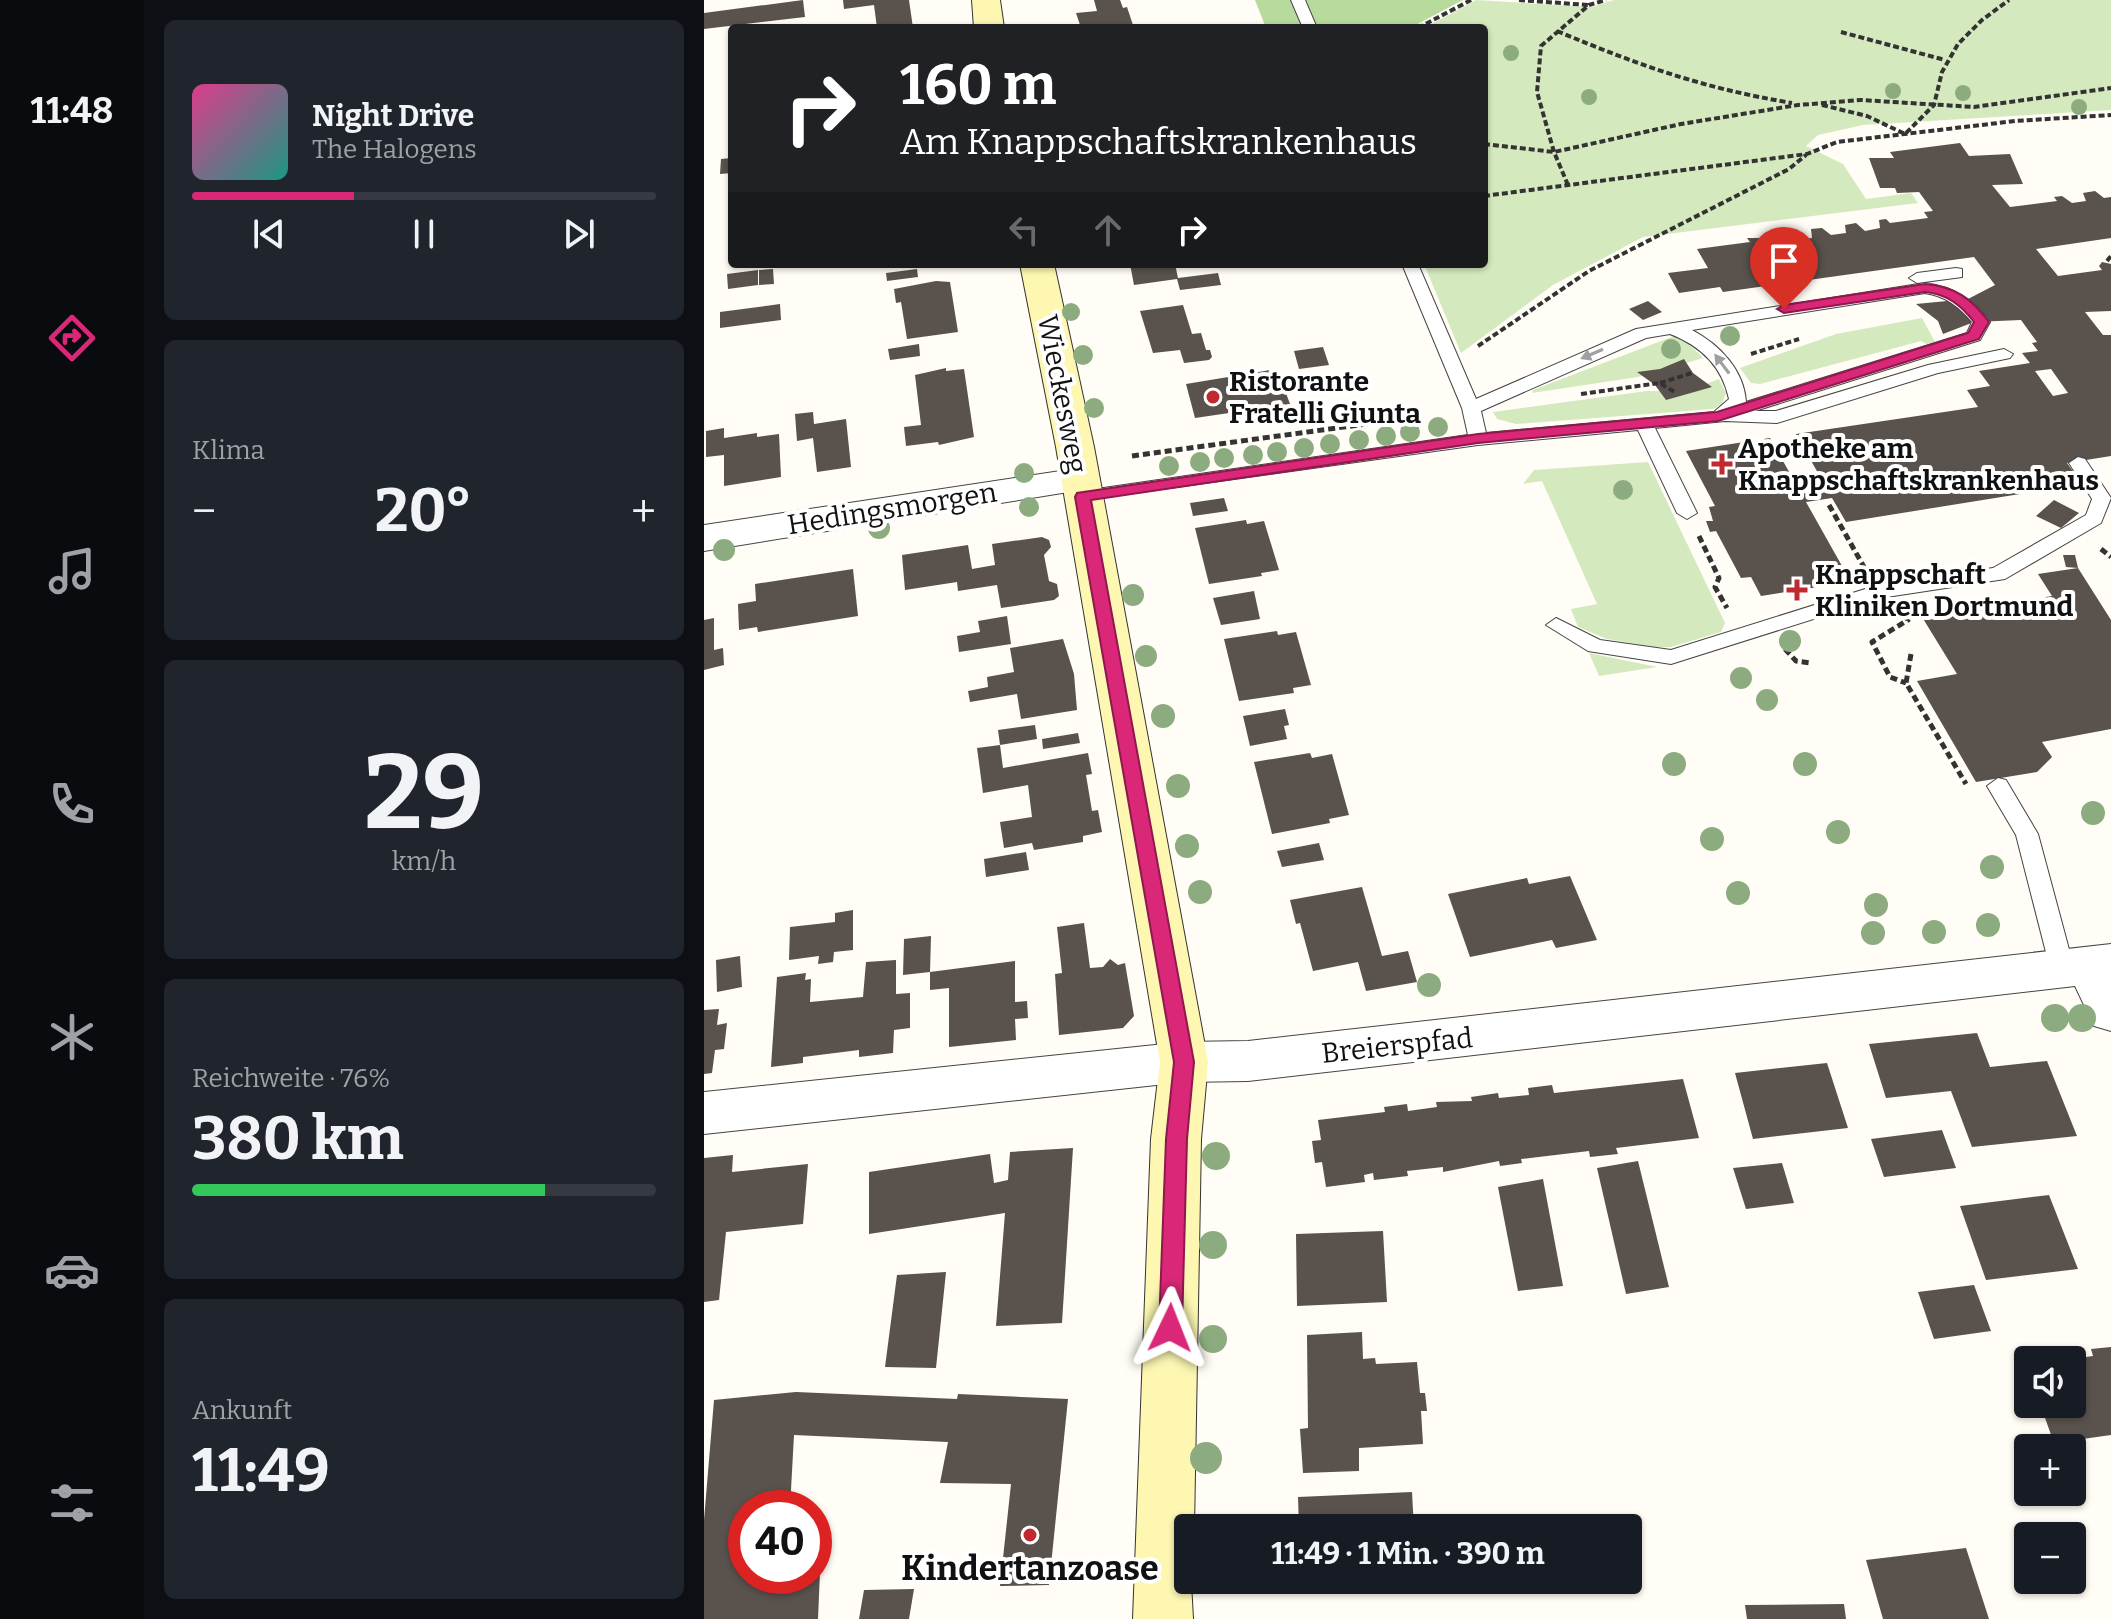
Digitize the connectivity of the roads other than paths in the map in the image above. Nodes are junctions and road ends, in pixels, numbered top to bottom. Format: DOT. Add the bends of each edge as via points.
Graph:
graph roads {
  1 [pos="986,0"];
  2 [pos="1298,0"];
  3 [pos="989,24"];
  4 [pos="1308,24"];
  5 [pos="1038,268"];
  6 [pos="1412,268"];
  7 [pos="1956,273"];
  8 [pos="1668,327"];
  9 [pos="1642,333"];
  10 [pos="2004,354"];
  11 [pos="1471,408"];
  12 [pos="1718,417"];
  13 [pos="1644,424"];
  14 [pos="1478,439"];
  15 [pos="2078,463"];
  16 [pos="1082,488"];
  17 [pos="1687,513"];
  18 [pos="2102,523"];
  19 [pos="704,538"];
  20 [pos="1556,625"];
  21 [pos="1998,786"];
  22 [pos="2088,965"];
  23 [pos="2111,1012"];
  24 [pos="1184,1062"];
  25 [pos="704,1113"];
  26 [pos="1163,1619"];
  1 -- 3 [label="street"];
  2 -- 4 [label="lane"];
  5 -- 16 [label="street, Wieckesweg"];
  6 -- 11 [label="lane"];
  7 -- 9 [label="lane" via="1694,308 1652,322"];
  8 -- 9 [label="lane"];
  8 -- 12 [label="lane" via="1694,336 1736,384 1738,401"];
  8 -- 12 [label="lane" via="1925,288 1943,290 1968,305 1981,322 1974,336"];
  9 -- 11 [label="lane, one-way"];
  10 -- 12 [label="lane" via="1934,369 1777,417"];
  11 -- 14 [label="lane"];
  12 -- 13 [label="lane"];
  13 -- 14 [label="lane"];
  13 -- 17 [label="lane"];
  14 -- 16 [label="lane"];
  15 -- 18 [label="lane" via="2102,499"];
  16 -- 19 [label="street, Hedingsmorgen"];
  16 -- 24 [label="street, Wieckesweg"];
  18 -- 20 [label="lane" via="1998,574 1878,592 1671,657 1595,646"];
  21 -- 22 [label="lane" via="2027,834"];
  22 -- 23 [label="street"];
  22 -- 24 [label="street, Breierspfad" via="1263,1060"];
  24 -- 25 [label="street, Breierspfad"];
  24 -- 26 [label="street, Wieckesweg" via="1176,1139"];
}
